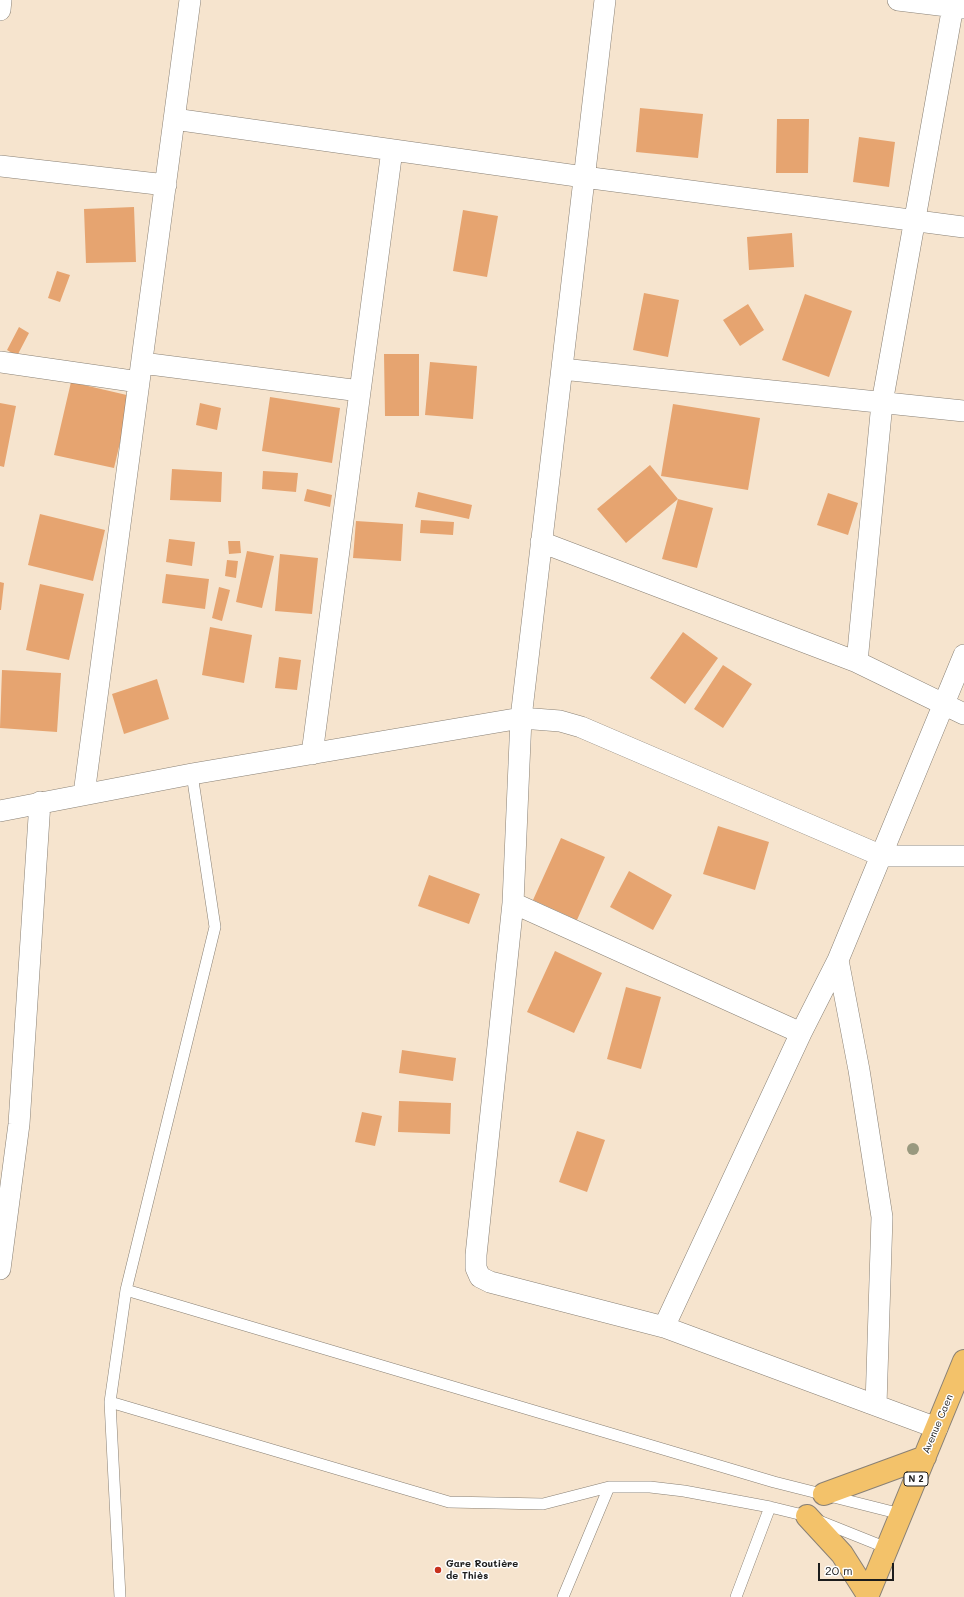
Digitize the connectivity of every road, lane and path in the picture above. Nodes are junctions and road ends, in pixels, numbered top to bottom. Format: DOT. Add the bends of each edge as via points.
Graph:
graph roads {
  1 [pos="1,0"];
  2 [pos="190,0"];
  3 [pos="605,0"];
  4 [pos="898,0"];
  5 [pos="958,7"];
  6 [pos="0,10"];
  7 [pos="174,119"];
  8 [pos="392,150"];
  9 [pos="0,166"];
  10 [pos="584,177"];
  11 [pos="166,185"];
  12 [pos="916,221"];
  13 [pos="964,227"];
  14 [pos="0,362"];
  15 [pos="562,369"];
  16 [pos="141,373"];
  17 [pos="360,391"];
  18 [pos="882,403"];
  19 [pos="964,411"];
  20 [pos="541,542"];
  21 [pos="964,655"];
  22 [pos="857,662"];
  23 [pos="943,704"];
  24 [pos="964,714"];
  25 [pos="521,718"];
  26 [pos="312,754"];
  27 [pos="192,774"];
  28 [pos="84,794"];
  29 [pos="40,802"];
  30 [pos="0,810"];
  31 [pos="882,856"];
  32 [pos="964,856"];
  33 [pos="513,903"];
  34 [pos="838,960"];
  35 [pos="801,1033"];
  36 [pos="0,1268"];
  37 [pos="126,1290"];
  38 [pos="664,1327"];
  39 [pos="964,1361"];
  40 [pos="110,1402"];
  41 [pos="876,1406"];
  42 [pos="937,1428"];
  43 [pos="925,1457"];
  44 [pos="609,1487"];
  45 [pos="824,1494"];
  46 [pos="770,1507"];
  47 [pos="901,1514"];
  48 [pos="808,1516"];
  49 [pos="887,1548"];
  50 [pos="868,1596"];
  51 [pos="120,1597"];
  52 [pos="563,1597"];
  53 [pos="736,1597"];
  1 -- 6 [label="street"];
  2 -- 7 [label="street"];
  3 -- 10 [label="street"];
  4 -- 5 [label="street"];
  5 -- 12 [label="street"];
  7 -- 8 [label="street"];
  7 -- 11 [label="street"];
  8 -- 10 [label="street"];
  8 -- 17 [label="street"];
  9 -- 11 [label="street"];
  10 -- 12 [label="street"];
  10 -- 15 [label="street"];
  11 -- 16 [label="street"];
  12 -- 13 [label="street"];
  12 -- 18 [label="street"];
  14 -- 16 [label="street"];
  15 -- 18 [label="street"];
  15 -- 20 [label="street"];
  16 -- 17 [label="street"];
  16 -- 28 [label="street"];
  17 -- 26 [label="street"];
  18 -- 19 [label="street"];
  18 -- 22 [label="street"];
  20 -- 22 [label="street"];
  20 -- 25 [label="street"];
  21 -- 23 [label="street"];
  22 -- 23 [label="street"];
  23 -- 24 [label="street"];
  23 -- 31 [label="street"];
  25 -- 26 [label="street"];
  25 -- 31 [label="street" via="560,721 581,727"];
  25 -- 33 [label="street"];
  26 -- 27 [label="street"];
  27 -- 28 [label="street"];
  27 -- 37 [label="lane" via="215,927"];
  28 -- 29 [label="street"];
  29 -- 30 [label="street"];
  29 -- 36 [label="street" via="19,1124"];
  31 -- 32 [label="street"];
  31 -- 34 [label="street"];
  33 -- 35 [label="street"];
  33 -- 38 [label="street" via="476,1268 480,1276 490,1282"];
  34 -- 35 [label="street"];
  34 -- 41 [label="street" via="859,1070 882,1217"];
  35 -- 38 [label="street"];
  37 -- 40 [label="lane"];
  37 -- 45 [label="lane"];
  38 -- 41 [label="street"];
  39 -- 42 [label="highway, Avenue Caen / N 2"];
  40 -- 44 [label="lane" via="449,1502 543,1504"];
  40 -- 51 [label="lane"];
  41 -- 42 [label="street"];
  42 -- 43 [label="highway, Avenue Caen / N 2"];
  43 -- 45 [label="highway"];
  43 -- 47 [label="highway, Avenue Caen / N 2"];
  44 -- 46 [label="lane" via="650,1487 684,1491"];
  44 -- 52 [label="lane"];
  45 -- 47 [label="lane"];
  46 -- 48 [label="lane"];
  46 -- 53 [label="lane"];
  47 -- 49 [label="highway, Avenue Caen / N 2"];
  48 -- 49 [label="lane"];
  48 -- 50 [label="highway" via="842,1554"];
  49 -- 50 [label="highway, Avenue Caen / N 2"];
}
